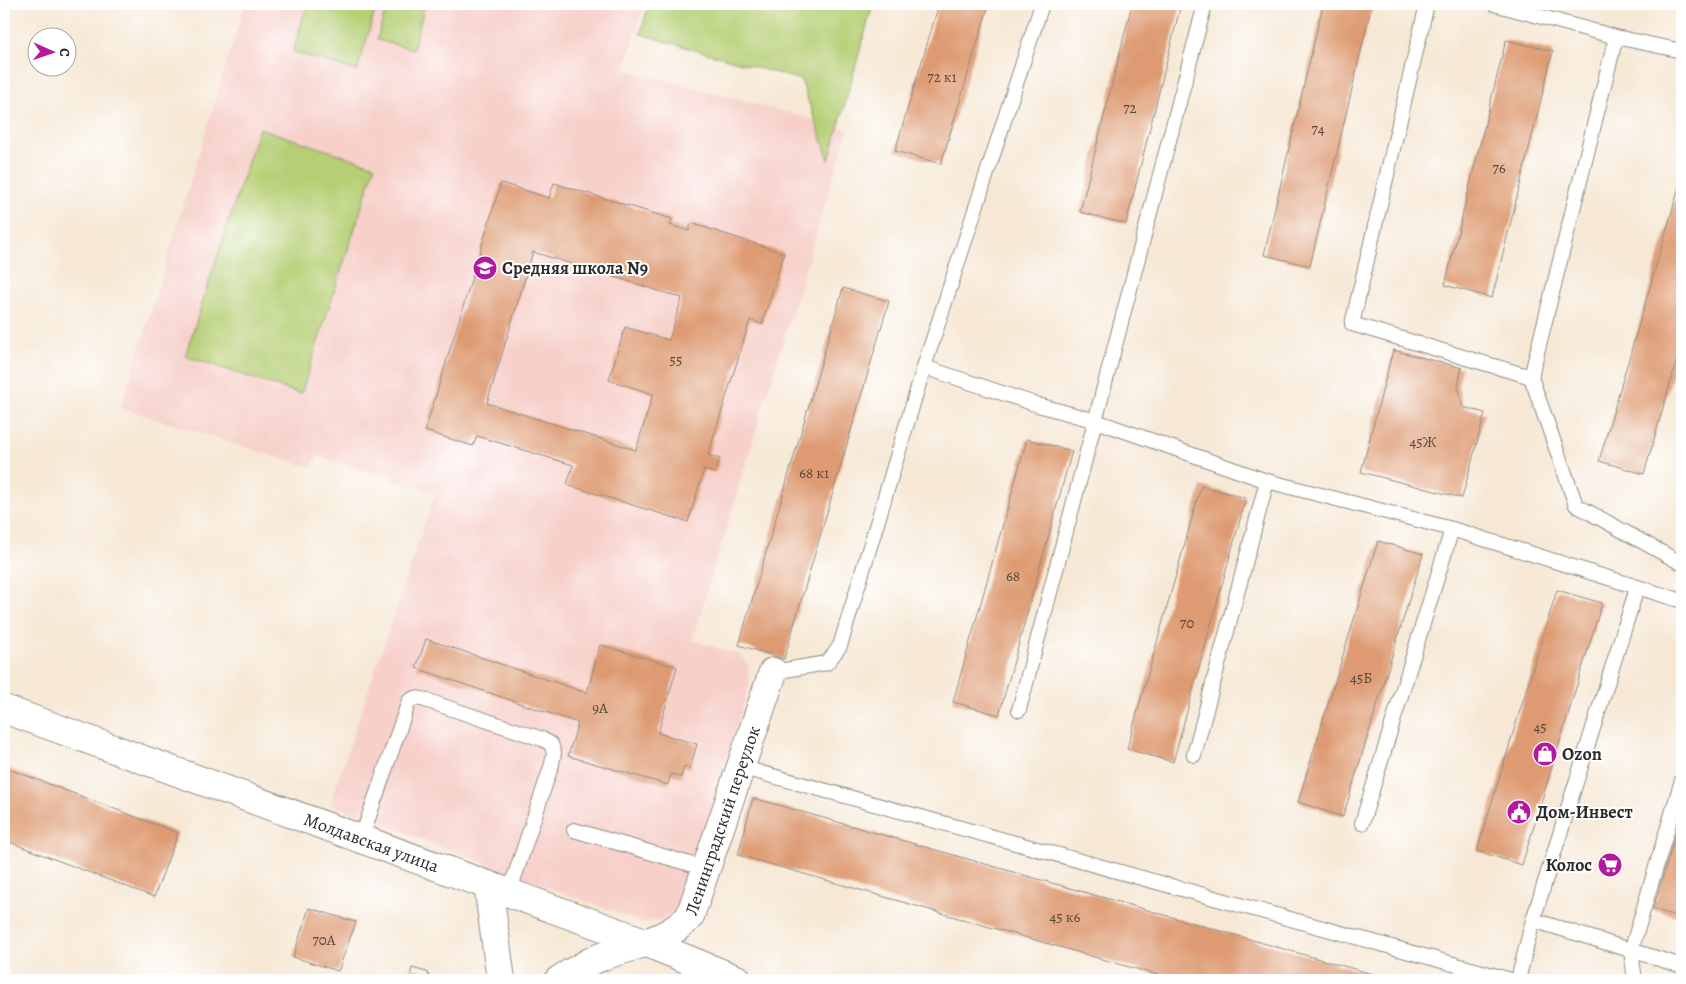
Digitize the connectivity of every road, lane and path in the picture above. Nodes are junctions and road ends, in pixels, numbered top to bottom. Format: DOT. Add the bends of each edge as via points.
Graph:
graph roads {
  1 [pos="1042,4"];
  2 [pos="1205,4"];
  3 [pos="1427,4"];
  4 [pos="1494,4"];
  5 [pos="1616,37"];
  6 [pos="1682,51"];
  7 [pos="924,367"];
  8 [pos="1530,377"];
  9 [pos="1096,421"];
  10 [pos="1267,481"];
  11 [pos="1452,529"];
  12 [pos="1681,557"];
  13 [pos="1637,588"];
  14 [pos="1682,601"];
  15 [pos="773,672"];
  16 [pos="4,709"];
  17 [pos="1019,710"];
  18 [pos="1194,755"];
  19 [pos="740,767"];
  20 [pos="1682,780"];
  21 [pos="1362,823"];
  22 [pos="574,830"];
  23 [pos="361,839"];
  24 [pos="707,869"];
  25 [pos="498,889"];
  26 [pos="1533,920"];
  27 [pos="647,943"];
  28 [pos="1631,950"];
  29 [pos="1682,966"];
  30 [pos="501,980"];
  31 [pos="559,980"];
  32 [pos="738,980"];
  33 [pos="1512,980"];
  34 [pos="1518,980"];
  35 [pos="1636,980"];
  1 -- 7 [label="lane"];
  2 -- 9 [label="lane"];
  3 -- 8 [label="lane" via="1352,324"];
  4 -- 5 [label="lane"];
  5 -- 6 [label="lane"];
  5 -- 8 [label="lane"];
  7 -- 9 [label="lane"];
  7 -- 15 [label="lane" via="840,646 828,663"];
  8 -- 12 [label="lane" via="1576,505"];
  9 -- 10 [label="lane"];
  9 -- 17 [label="lane"];
  10 -- 11 [label="lane"];
  10 -- 18 [label="lane"];
  11 -- 13 [label="lane"];
  11 -- 21 [label="lane"];
  13 -- 14 [label="lane"];
  13 -- 26 [label="lane"];
  15 -- 19 [label="street, Ленинградский переулок"];
  16 -- 23 [label="street, Молдавская улица"];
  19 -- 24 [label="street, Ленинградский переулок"];
  19 -- 33 [label="lane"];
  20 -- 28 [label="lane"];
  22 -- 24 [label="lane"];
  23 -- 25 [label="street, Молдавская улица"];
  23 -- 25 [label="lane" via="409,701 422,699 542,739 551,744 554,753 552,764"];
  24 -- 27 [label="street, Ленинградский переулок" via="690,916 681,927"];
  25 -- 27 [label="street, Молдавская улица"];
  25 -- 30 [label="street"];
  26 -- 28 [label="lane"];
  26 -- 34 [label="lane"];
  27 -- 31 [label="street, Ленинградский переулок" via="597,959"];
  27 -- 32 [label="street, Молдавская улица"];
  28 -- 29 [label="lane"];
  28 -- 35 [label="lane"];
}
